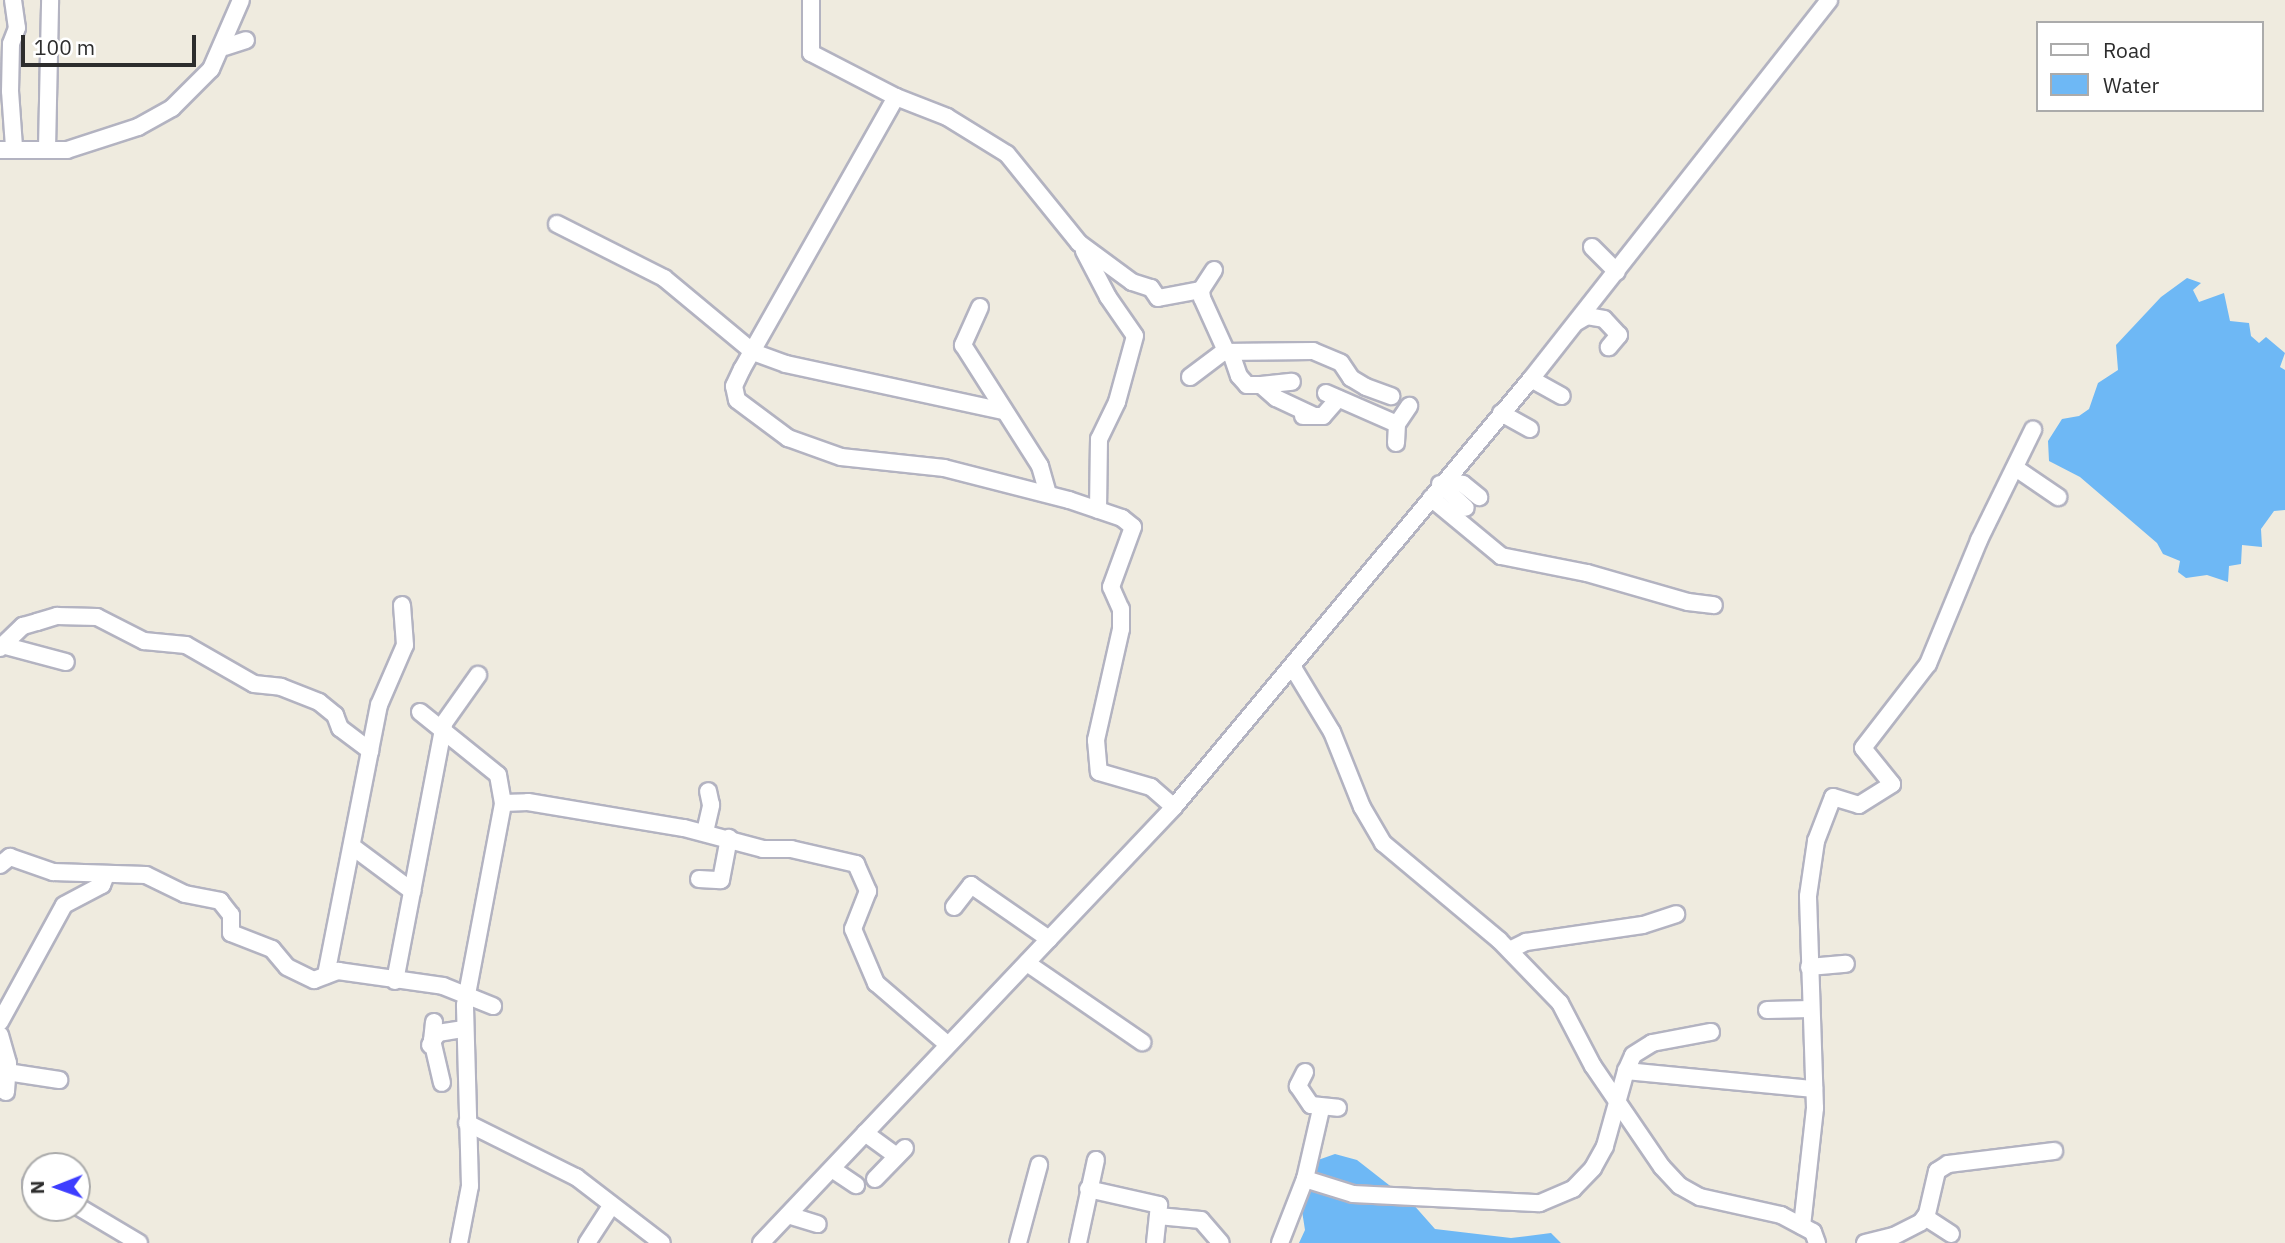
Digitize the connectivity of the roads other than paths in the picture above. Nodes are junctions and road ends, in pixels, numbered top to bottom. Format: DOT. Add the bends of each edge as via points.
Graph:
graph roads {
  1 [pos="13,0"];
  2 [pos="50,0"];
  3 [pos="241,0"];
  4 [pos="811,0"];
  5 [pos="1829,0"];
  6 [pos="246,40"];
  7 [pos="225,47"];
  8 [pos="897,97"];
  9 [pos="151,120"];
  10 [pos="167,131"];
  11 [pos="7,149"];
  12 [pos="47,149"];
  13 [pos="557,224"];
  14 [pos="1079,243"];
  15 [pos="1592,247"];
  16 [pos="1214,270"];
  17 [pos="1617,272"];
  18 [pos="1201,290"];
  19 [pos="980,307"];
  20 [pos="1574,323"];
  21 [pos="1609,346"];
  22 [pos="753,352"];
  23 [pos="1229,353"];
  24 [pos="1190,377"];
  25 [pos="1531,379"];
  26 [pos="1292,382"];
  27 [pos="1261,384"];
  28 [pos="1391,396"];
  29 [pos="1562,396"];
  30 [pos="1409,406"];
  31 [pos="1003,411"];
  32 [pos="1501,414"];
  33 [pos="1397,424"];
  34 [pos="1530,429"];
  35 [pos="2033,430"];
  36 [pos="1396,443"];
  37 [pos="2017,469"];
  38 [pos="1442,486"];
  39 [pos="1048,494"];
  40 [pos="1431,498"];
  41 [pos="2058,498"];
  42 [pos="1472,502"];
  43 [pos="1098,510"];
  44 [pos="402,605"];
  45 [pos="1714,605"];
  46 [pos="1,646"];
  47 [pos="66,662"];
  48 [pos="1292,666"];
  49 [pos="478,676"];
  50 [pos="420,712"];
  51 [pos="442,734"];
  52 [pos="370,751"];
  53 [pos="708,791"];
  54 [pos="503,803"];
  55 [pos="1174,807"];
  56 [pos="705,832"];
  57 [pos="729,838"];
  58 [pos="353,847"];
  59 [pos="0,865"];
  60 [pos="106,875"];
  61 [pos="699,879"];
  62 [pos="412,891"];
  63 [pos="954,907"];
  64 [pos="1676,914"];
  65 [pos="1049,939"];
  66 [pos="1510,950"];
  67 [pos="1027,963"];
  68 [pos="1846,964"];
  69 [pos="1809,967"];
  70 [pos="326,975"];
  71 [pos="395,981"];
  72 [pos="466,996"];
  73 [pos="493,1006"];
  74 [pos="1811,1009"];
  75 [pos="1767,1010"];
  76 [pos="434,1021"];
  77 [pos="464,1029"];
  78 [pos="1710,1032"];
  79 [pos="0,1034"];
  80 [pos="1142,1042"];
  81 [pos="430,1044"];
  82 [pos="947,1044"];
  83 [pos="1626,1071"];
  84 [pos="7,1072"];
  85 [pos="1305,1072"];
  86 [pos="59,1080"];
  87 [pos="442,1083"];
  88 [pos="1814,1090"];
  89 [pos="6,1092"];
  90 [pos="1617,1102"];
  91 [pos="467,1123"];
  92 [pos="865,1132"];
  93 [pos="2054,1152"];
  94 [pos="1096,1160"];
  95 [pos="1039,1165"];
  96 [pos="832,1169"];
  97 [pos="875,1179"];
  98 [pos="1305,1179"];
  99 [pos="856,1185"];
  100 [pos="1088,1189"];
  101 [pos="611,1206"];
  102 [pos="91,1214"];
  103 [pos="788,1215"];
  104 [pos="1158,1216"];
  105 [pos="1925,1217"];
  106 [pos="818,1224"];
  107 [pos="1802,1226"];
  108 [pos="1951,1234"];
  109 [pos="139,1243"];
  110 [pos="459,1243"];
  111 [pos="587,1243"];
  112 [pos="662,1243"];
  113 [pos="761,1243"];
  114 [pos="1018,1243"];
  115 [pos="1078,1243"];
  116 [pos="1155,1243"];
  117 [pos="1221,1243"];
  118 [pos="1280,1243"];
  119 [pos="1818,1243"];
  120 [pos="1865,1243"];
  1 -- 11 [label="street" via="17,27 11,44"];
  2 -- 12 [label="street"];
  3 -- 7 [label="street"];
  4 -- 8 [label="street" via="811,53"];
  5 -- 17 [label="street"];
  6 -- 7 [label="street"];
  7 -- 9 [label="street" via="198,86"];
  8 -- 14 [label="street" via="947,117 1007,154"];
  8 -- 22 [label="street"];
  9 -- 10 [label="street"];
  9 -- 12 [label="street" via="67,150"];
  11 -- 12 [label="street"];
  13 -- 22 [label="street" via="664,278"];
  14 -- 18 [label="street" via="1132,282 1151,288 1158,298"];
  14 -- 43 [label="street" via="1135,336 1117,401 1099,439"];
  15 -- 17 [label="street"];
  16 -- 18 [label="street"];
  17 -- 20 [label="street"];
  18 -- 23 [label="street" via="1211,324"];
  19 -- 31 [label="street" via="964,345"];
  20 -- 21 [label="street" via="1587,316 1604,319 1619,335"];
  20 -- 25 [label="street"];
  22 -- 31 [label="street" via="786,364"];
  22 -- 39 [label="street" via="734,386 737,400 788,438 841,457 944,468"];
  23 -- 24 [label="street" via="1204,362"];
  23 -- 27 [label="street" via="1247,385"];
  23 -- 28 [label="street" via="1314,351 1341,363 1351,378 1366,387"];
  25 -- 29 [label="street"];
  25 -- 32 [label="street"];
  26 -- 27 [label="street"];
  27 -- 33 [label="street" via="1307,416 1323,416 1332,396"];
  30 -- 33 [label="street"];
  31 -- 39 [label="street" via="1040,466"];
  32 -- 34 [label="street"];
  32 -- 38 [label="street"];
  33 -- 36 [label="street"];
  35 -- 37 [label="street"];
  37 -- 41 [label="street"];
  37 -- 69 [label="street" via="1979,540 1928,664 1863,748 1892,784 1859,805 1841,796 1828,802 1809,872"];
  38 -- 40 [label="street"];
  38 -- 42 [label="street"];
  39 -- 43 [label="street"];
  40 -- 45 [label="street" via="1501,556 1587,573 1688,603"];
  40 -- 48 [label="street"];
  43 -- 55 [label="street" via="1133,527 1111,587 1121,609 1121,629 1096,740 1099,772 1151,787"];
  44 -- 52 [label="street" via="405,645 379,705"];
  46 -- 47 [label="street"];
  46 -- 52 [label="street" via="23,626 37,621 57,616 97,617 144,641 186,645 254,684 281,687 319,702 335,715 340,728"];
  48 -- 55 [label="street"];
  48 -- 66 [label="street" via="1332,732 1362,807 1383,843"];
  49 -- 51 [label="street" via="451,708"];
  50 -- 51 [label="street"];
  51 -- 54 [label="street" via="478,756 498,775"];
  51 -- 62 [label="street"];
  52 -- 58 [label="street"];
  53 -- 56 [label="street" via="711,805"];
  54 -- 56 [label="street" via="528,802"];
  54 -- 72 [label="street"];
  55 -- 65 [label="street"];
  56 -- 57 [label="street"];
  57 -- 61 [label="street" via="721,880"];
  57 -- 82 [label="street" via="860,868 868,891 852,929 876,983"];
  58 -- 62 [label="street"];
  58 -- 70 [label="street"];
  59 -- 60 [label="street" via="10,857 53,872"];
  60 -- 70 [label="street" via="146,875 185,894 220,901 231,915 231,933 272,949 288,967 314,980"];
  60 -- 79 [label="street" via="102,885 64,905"];
  62 -- 71 [label="street"];
  63 -- 65 [label="street" via="971,885"];
  64 -- 66 [label="street" via="1643,925 1526,942"];
  65 -- 67 [label="street"];
  66 -- 90 [label="street" via="1560,1003"];
  67 -- 80 [label="street"];
  67 -- 82 [label="street"];
  68 -- 69 [label="street"];
  69 -- 74 [label="street"];
  70 -- 71 [label="street" via="338,971"];
  71 -- 72 [label="street" via="443,986"];
  72 -- 73 [label="street"];
  72 -- 77 [label="street"];
  74 -- 75 [label="street"];
  74 -- 88 [label="street"];
  76 -- 81 [label="street"];
  77 -- 81 [label="street" via="438,1033"];
  77 -- 91 [label="street"];
  78 -- 83 [label="street" via="1652,1043 1633,1055"];
  79 -- 84 [label="street"];
  81 -- 87 [label="street"];
  82 -- 92 [label="street"];
  83 -- 88 [label="street"];
  83 -- 90 [label="street"];
  84 -- 86 [label="street"];
  84 -- 89 [label="street"];
  85 -- 98 [label="street" via="1298,1086 1311,1105 1330,1109"];
  88 -- 107 [label="street" via="1813,1147"];
  90 -- 98 [label="street" via="1605,1146 1593,1168 1573,1189 1540,1203 1353,1194"];
  90 -- 107 [label="street" via="1680,1186 1700,1197 1782,1214"];
  91 -- 101 [label="street" via="576,1177"];
  91 -- 110 [label="street" via="470,1186"];
  92 -- 96 [label="street"];
  92 -- 97 [label="street" via="901,1152"];
  93 -- 105 [label="street" via="1948,1164 1937,1171"];
  94 -- 100 [label="street"];
  95 -- 114 [label="street"];
  96 -- 99 [label="street"];
  96 -- 103 [label="street"];
  98 -- 118 [label="street"];
  100 -- 104 [label="street" via="1153,1202 1159,1205"];
  100 -- 115 [label="street"];
  101 -- 111 [label="street"];
  101 -- 112 [label="street"];
  102 -- 109 [label="street"];
  103 -- 106 [label="street"];
  103 -- 113 [label="street"];
  104 -- 116 [label="street"];
  104 -- 117 [label="street" via="1201,1220"];
  105 -- 108 [label="street"];
  105 -- 120 [label="street" via="1895,1236"];
  107 -- 119 [label="street" via="1813,1232"];
}
